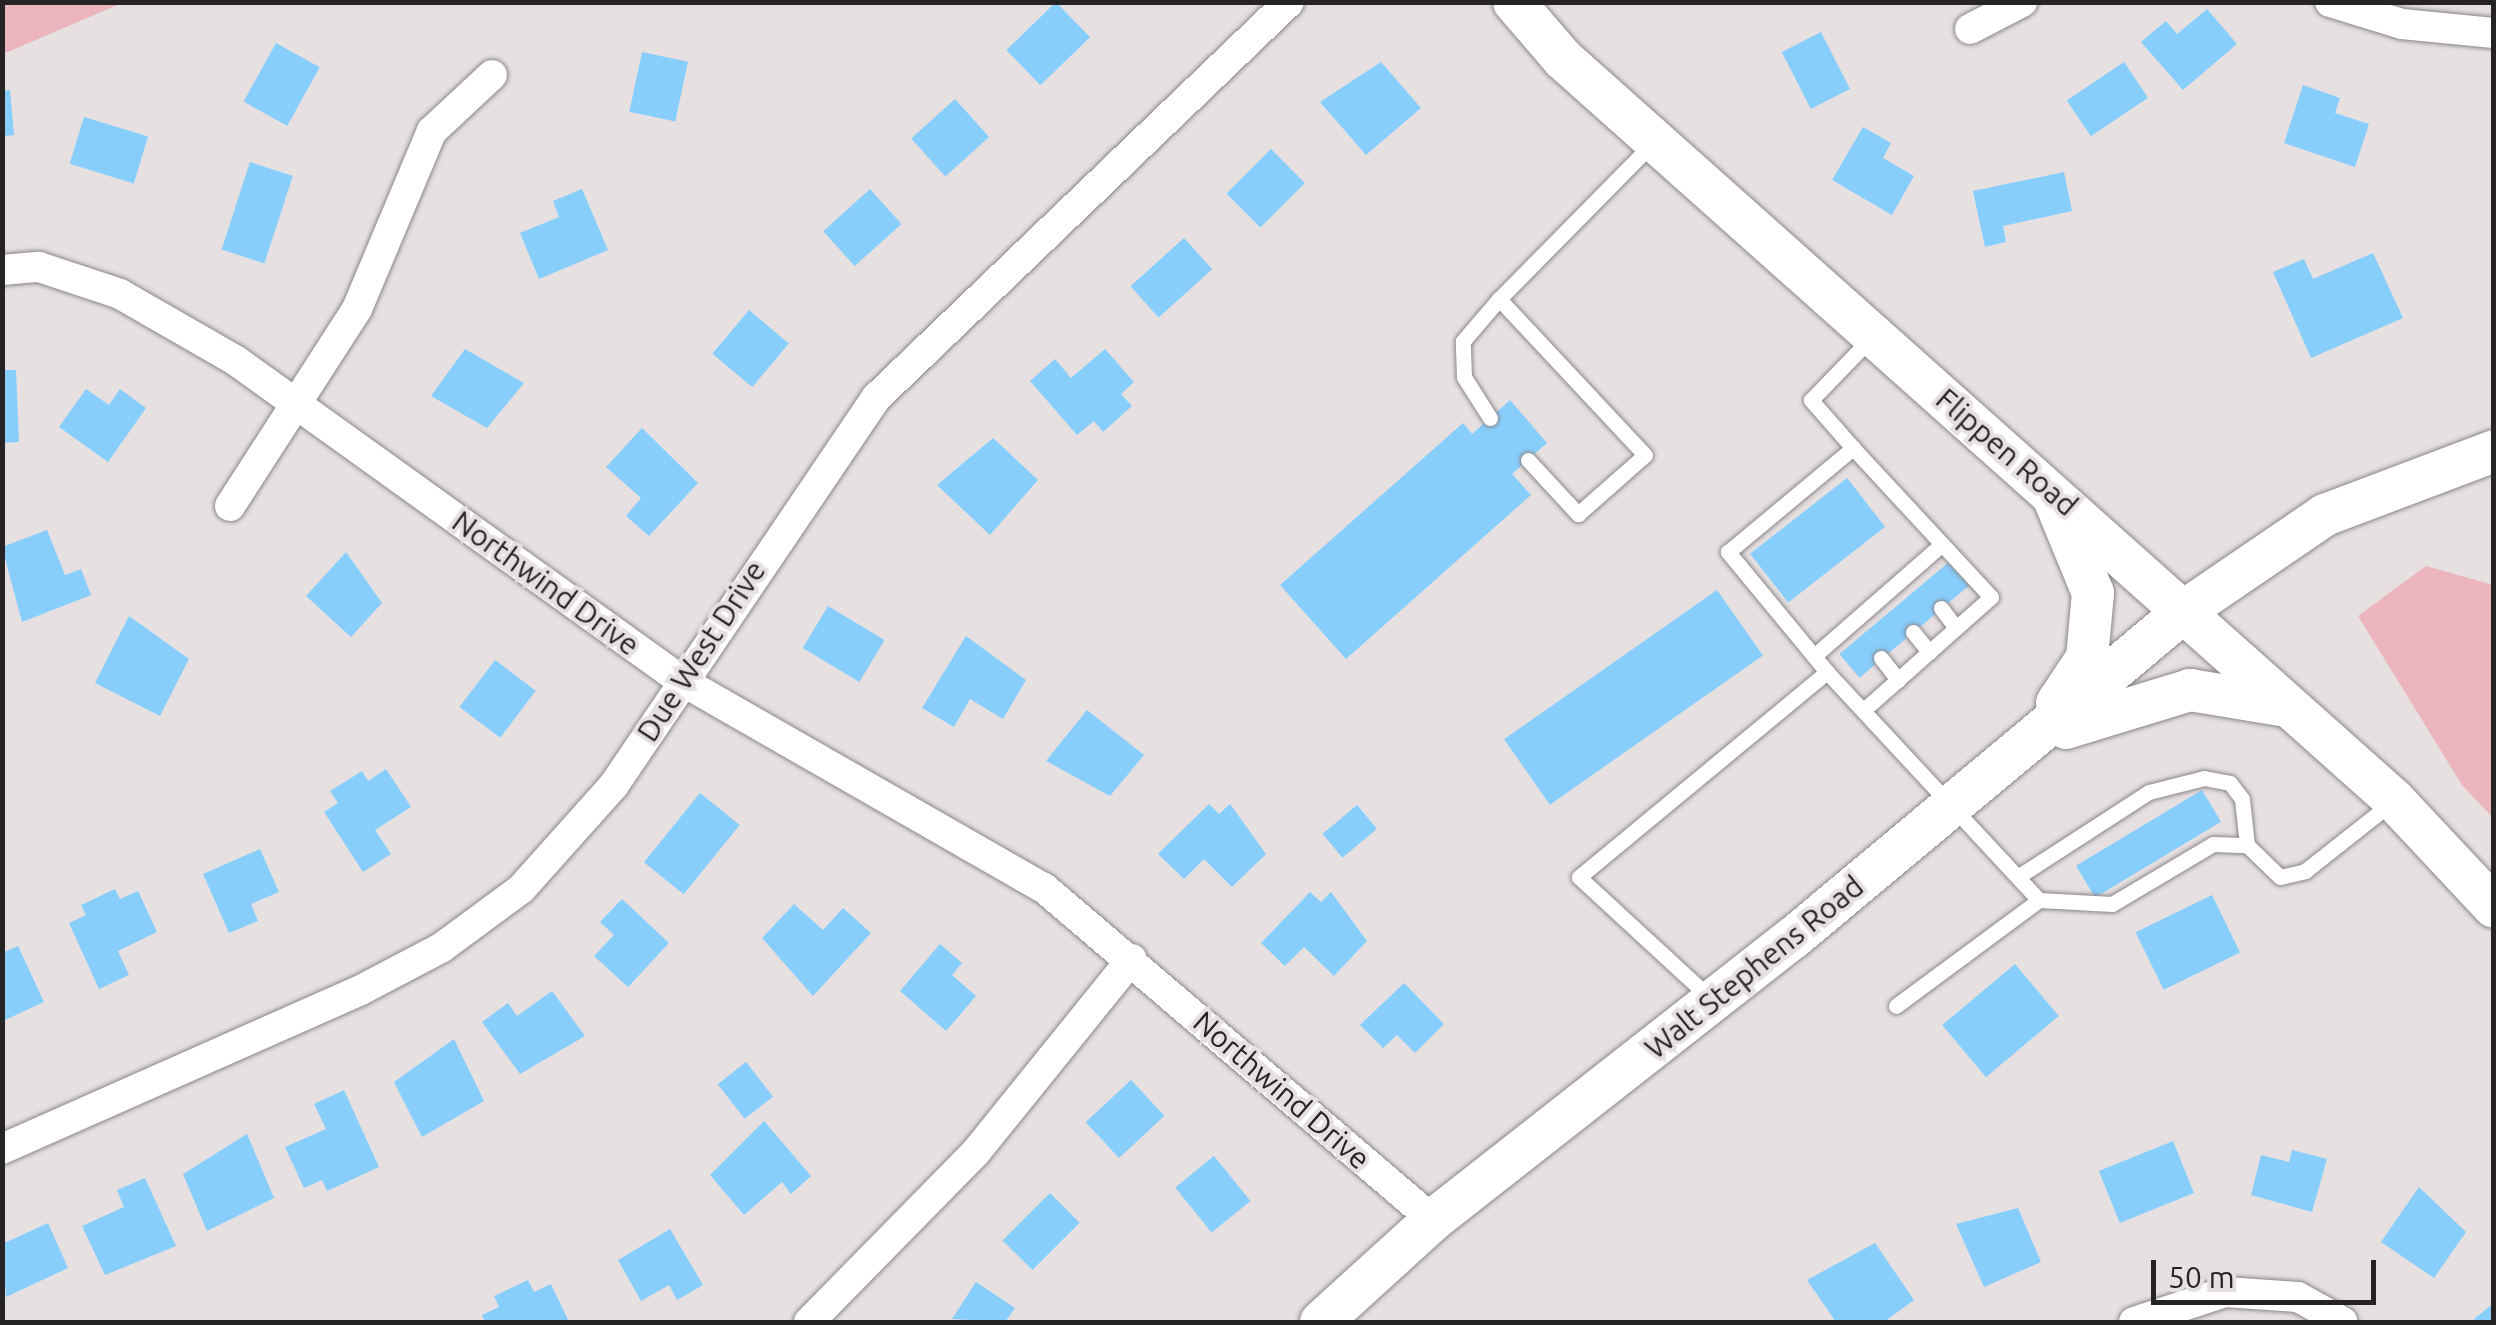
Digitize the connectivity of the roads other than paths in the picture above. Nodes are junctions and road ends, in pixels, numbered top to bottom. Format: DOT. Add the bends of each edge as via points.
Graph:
graph roads {
  1 [pos="1289,2"];
  2 [pos="1514,2"];
  3 [pos="2022,2"];
  4 [pos="2330,2"];
  5 [pos="1970,30"];
  6 [pos="2494,32"];
  7 [pos="492,75"];
  8 [pos="1654,141"];
  9 [pos="2,270"];
  10 [pos="1499,299"];
  11 [pos="1872,337"];
  12 [pos="301,408"];
  13 [pos="1490,418"];
  14 [pos="1854,448"];
  15 [pos="2494,451"];
  16 [pos="1528,460"];
  17 [pos="2049,486"];
  18 [pos="230,506"];
  19 [pos="1942,544"];
  20 [pos="1942,608"];
  21 [pos="2186,609"];
  22 [pos="1956,628"];
  23 [pos="1912,632"];
  24 [pos="1929,652"];
  25 [pos="1814,656"];
  26 [pos="1881,658"];
  27 [pos="1827,672"];
  28 [pos="1898,680"];
  29 [pos="682,681"];
  30 [pos="2288,706"];
  31 [pos="1865,710"];
  32 [pos="2033,741"];
  33 [pos="2394,800"];
  34 [pos="1956,802"];
  35 [pos="2247,845"];
  36 [pos="2019,876"];
  37 [pos="2039,900"];
  38 [pos="2494,907"];
  39 [pos="1132,958"];
  40 [pos="1713,1001"];
  41 [pos="1896,1006"];
  42 [pos="2,1148"];
  43 [pos="1433,1220"];
  44 [pos="810,1322"];
  45 [pos="1321,1322"];
  46 [pos="2134,1322"];
  47 [pos="2344,1322"];
  1 -- 29 [label="street, Due West Drive" via="876,398"];
  2 -- 8 [label="street, Flippen Road"];
  3 -- 5 [label="street"];
  4 -- 6 [label="street" via="2402,24"];
  7 -- 12 [label="street" via="432,131 358,309"];
  8 -- 10 [label="lane"];
  8 -- 11 [label="street, Flippen Road"];
  9 -- 12 [label="street, Northwind Drive" via="39,267 120,294"];
  10 -- 13 [label="lane" via="1470,328 1462,357"];
  10 -- 16 [label="lane" via="1644,455 1578,514"];
  11 -- 14 [label="lane" via="1810,400"];
  11 -- 17 [label="street, Flippen Road"];
  12 -- 18 [label="street"];
  12 -- 29 [label="street, Northwind Drive"];
  14 -- 19 [label="lane"];
  14 -- 25 [label="lane" via="1728,552"];
  15 -- 21 [label="street, Walt Stephens Road" via="2325,514"];
  17 -- 21 [label="street, Flippen Road"];
  17 -- 32 [label="street" via="2089,580 2092,618 2086,658"];
  19 -- 22 [label="lane" via="1990,597"];
  19 -- 25 [label="lane" via="1917,578"];
  20 -- 22 [label="lane"];
  21 -- 30 [label="street, Flippen Road"];
  21 -- 32 [label="street, Walt Stephens Road"];
  22 -- 24 [label="lane"];
  23 -- 24 [label="lane"];
  24 -- 28 [label="lane"];
  25 -- 27 [label="lane"];
  26 -- 28 [label="lane"];
  27 -- 31 [label="lane"];
  27 -- 40 [label="lane" via="1579,877"];
  28 -- 31 [label="lane"];
  29 -- 39 [label="street, Northwind Drive" via="968,840"];
  29 -- 42 [label="street, Due West Drive" via="614,786 521,889 441,948"];
  30 -- 32 [label="street" via="2190,690"];
  30 -- 33 [label="street, Flippen Road"];
  31 -- 34 [label="lane"];
  32 -- 34 [label="street, Walt Stephens Road"];
  33 -- 35 [label="lane" via="2305,871 2280,877"];
  33 -- 38 [label="street, Flippen Road"];
  34 -- 36 [label="lane"];
  34 -- 40 [label="street, Walt Stephens Road"];
  35 -- 36 [label="lane" via="2242,799 2230,783 2204,778 2149,792"];
  35 -- 37 [label="lane" via="2213,844 2112,904"];
  36 -- 37 [label="lane"];
  37 -- 41 [label="lane"];
  39 -- 43 [label="street, Northwind Drive"];
  39 -- 44 [label="street" via="976,1152"];
  40 -- 43 [label="street, Walt Stephens Road"];
  43 -- 45 [label="street, Walt Stephens Road"];
  46 -- 47 [label="street" via="2225,1292 2298,1297"];
}
